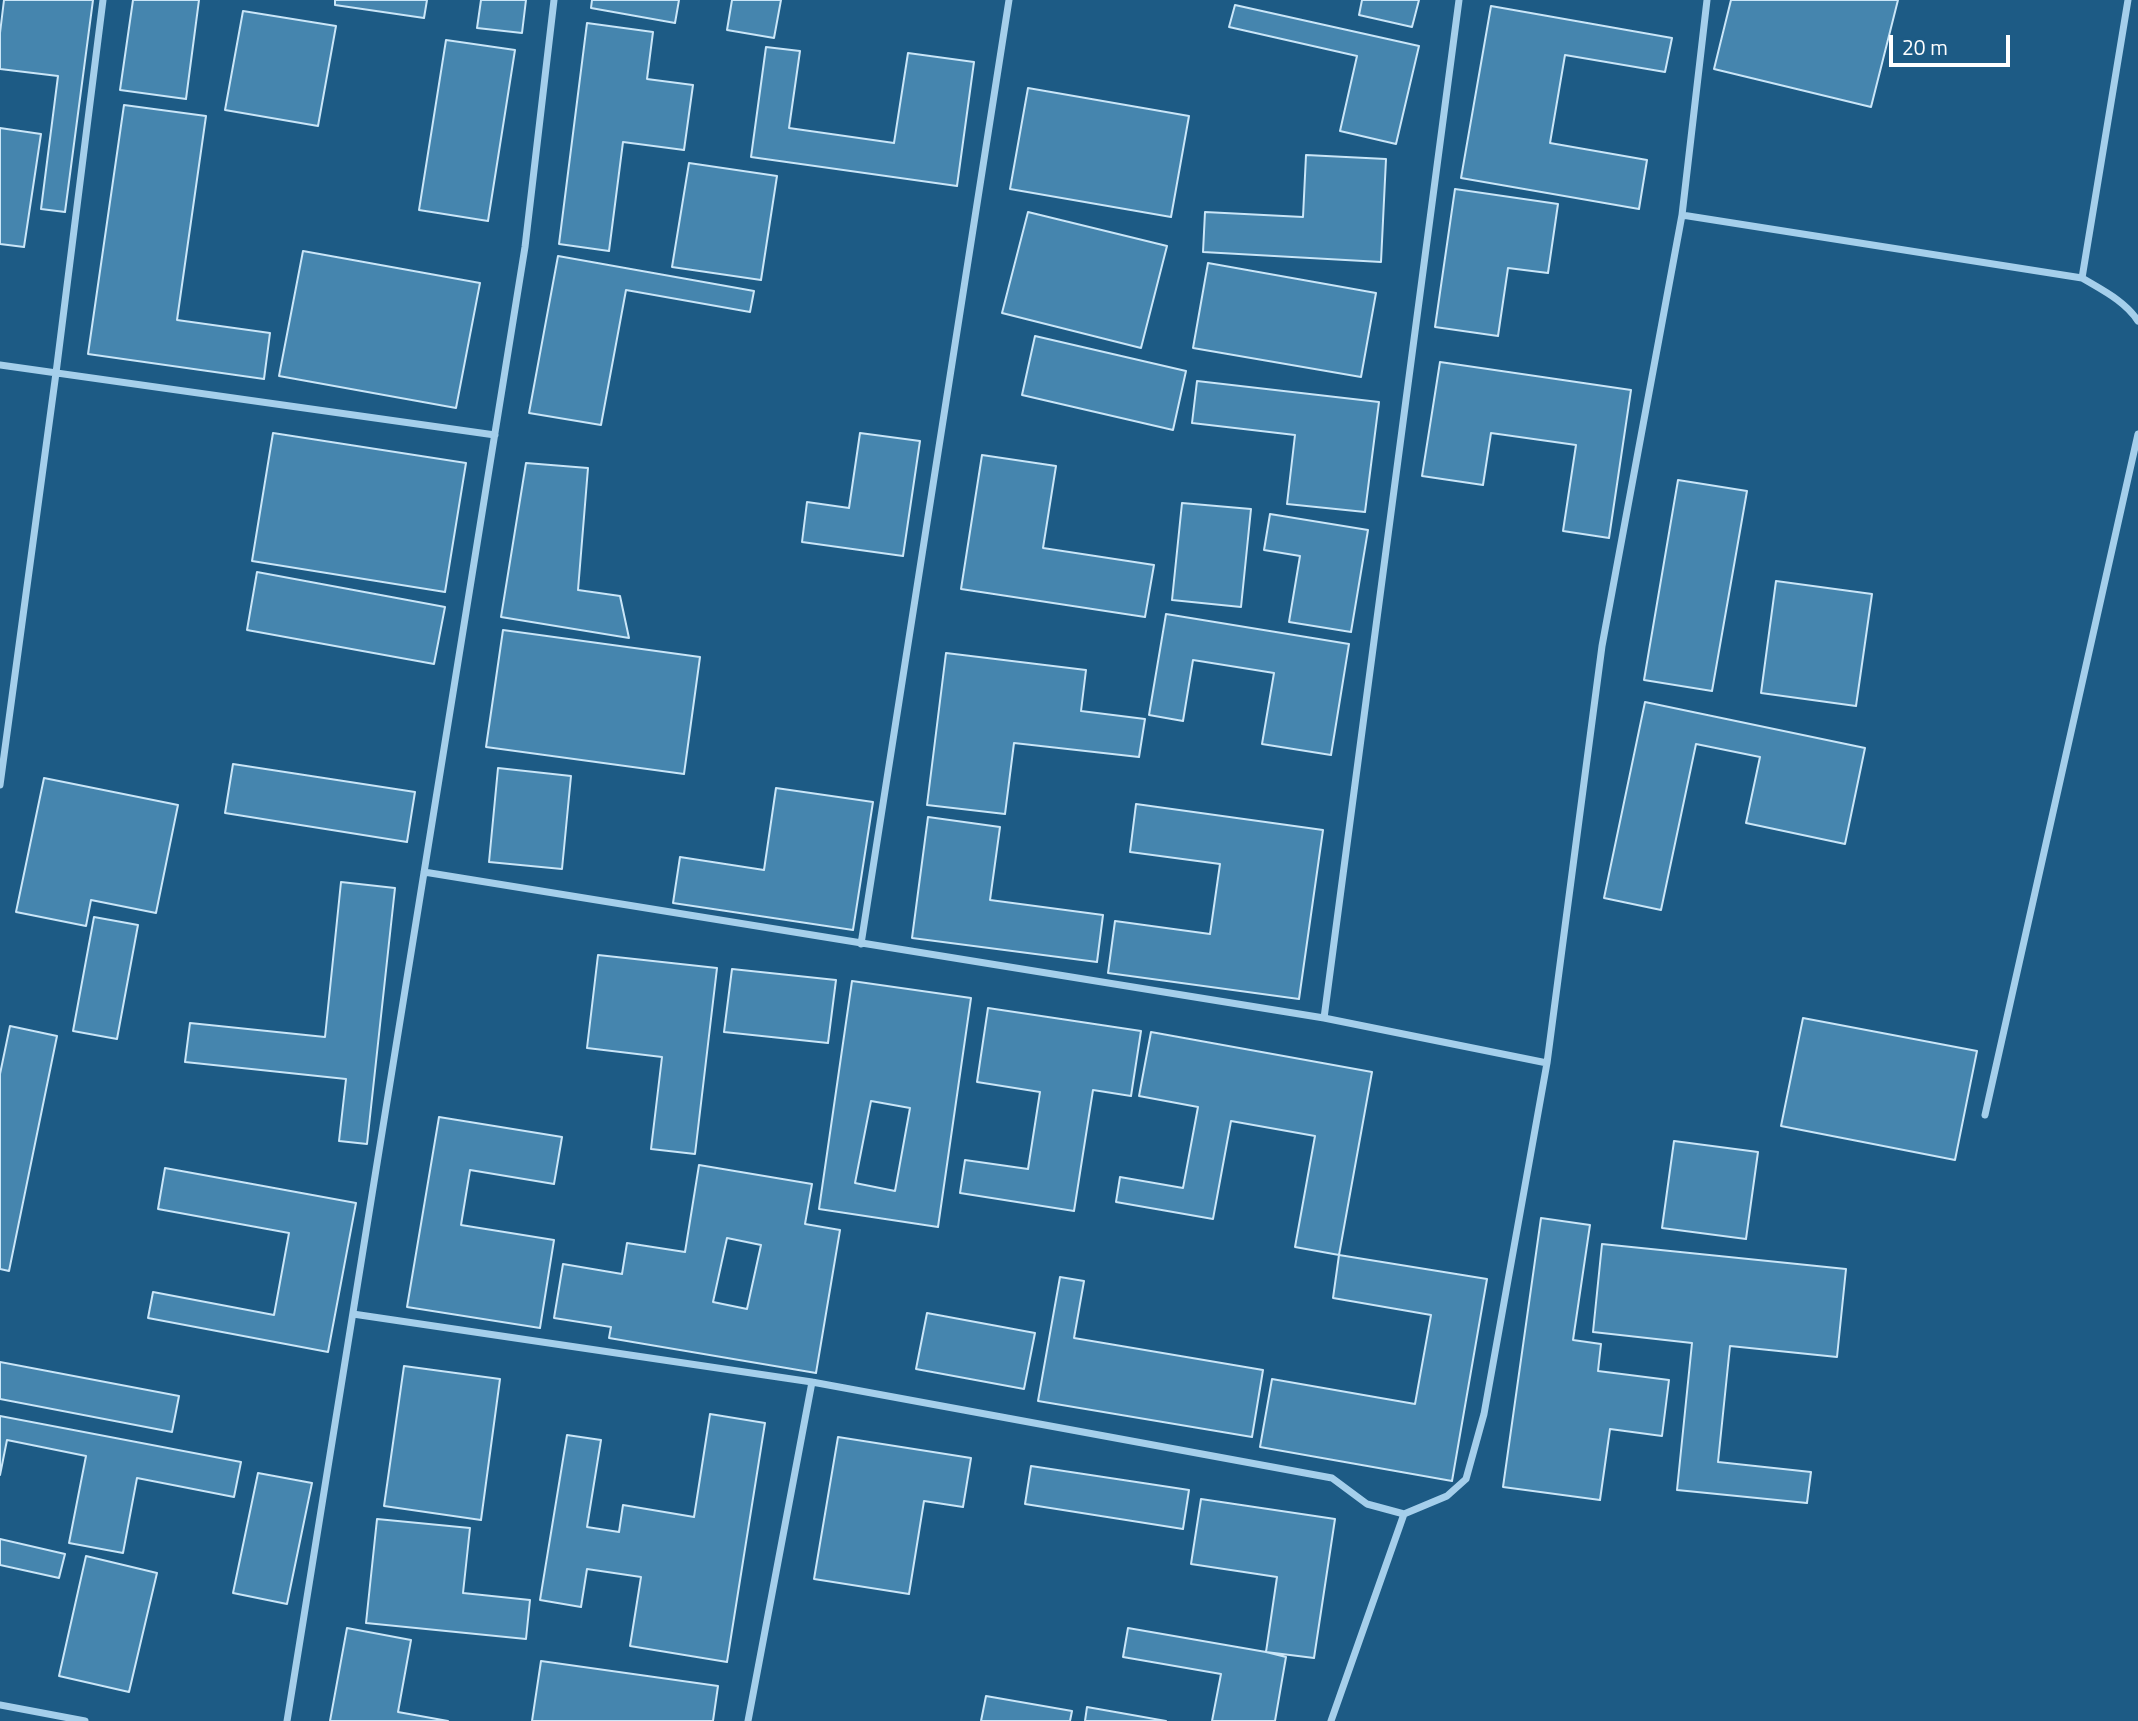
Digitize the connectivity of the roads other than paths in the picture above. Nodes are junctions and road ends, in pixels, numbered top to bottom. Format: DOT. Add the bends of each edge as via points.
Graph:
graph roads {
  1 [pos="103,0"];
  2 [pos="554,0"];
  3 [pos="1009,0"];
  4 [pos="1459,0"];
  5 [pos="1707,0"];
  6 [pos="2128,0"];
  7 [pos="1682,215"];
  8 [pos="2082,278"];
  9 [pos="2138,321"];
  10 [pos="0,365"];
  11 [pos="56,373"];
  12 [pos="2138,434"];
  13 [pos="495,435"];
  14 [pos="0,785"];
  15 [pos="424,872"];
  16 [pos="861,944"];
  17 [pos="1324,1018"];
  18 [pos="1547,1063"];
  19 [pos="1985,1115"];
  20 [pos="353,1314"];
  21 [pos="812,1382"];
  22 [pos="1404,1514"];
  23 [pos="0,1705"];
  24 [pos="85,1721"];
  25 [pos="287,1721"];
  26 [pos="748,1721"];
  27 [pos="1331,1721"];
  1 -- 11 [label="street"];
  2 -- 13 [label="street" via="525,247"];
  3 -- 16 [label="street"];
  4 -- 17 [label="street"];
  5 -- 7 [label="street"];
  6 -- 8 [label="street"];
  7 -- 8 [label="street"];
  7 -- 18 [label="street" via="1602,646"];
  8 -- 9 [label="street" via="2118,300"];
  10 -- 11 [label="street"];
  11 -- 13 [label="street"];
  11 -- 14 [label="street"];
  12 -- 19 [label="street"];
  13 -- 15 [label="street"];
  15 -- 16 [label="street"];
  15 -- 20 [label="street"];
  16 -- 17 [label="street"];
  17 -- 18 [label="street"];
  18 -- 22 [label="street" via="1485,1414 1466,1479 1447,1496"];
  20 -- 21 [label="street"];
  20 -- 25 [label="street"];
  21 -- 22 [label="street" via="1332,1478 1367,1504"];
  21 -- 26 [label="street"];
  22 -- 27 [label="street"];
  23 -- 24 [label="street"];
}
